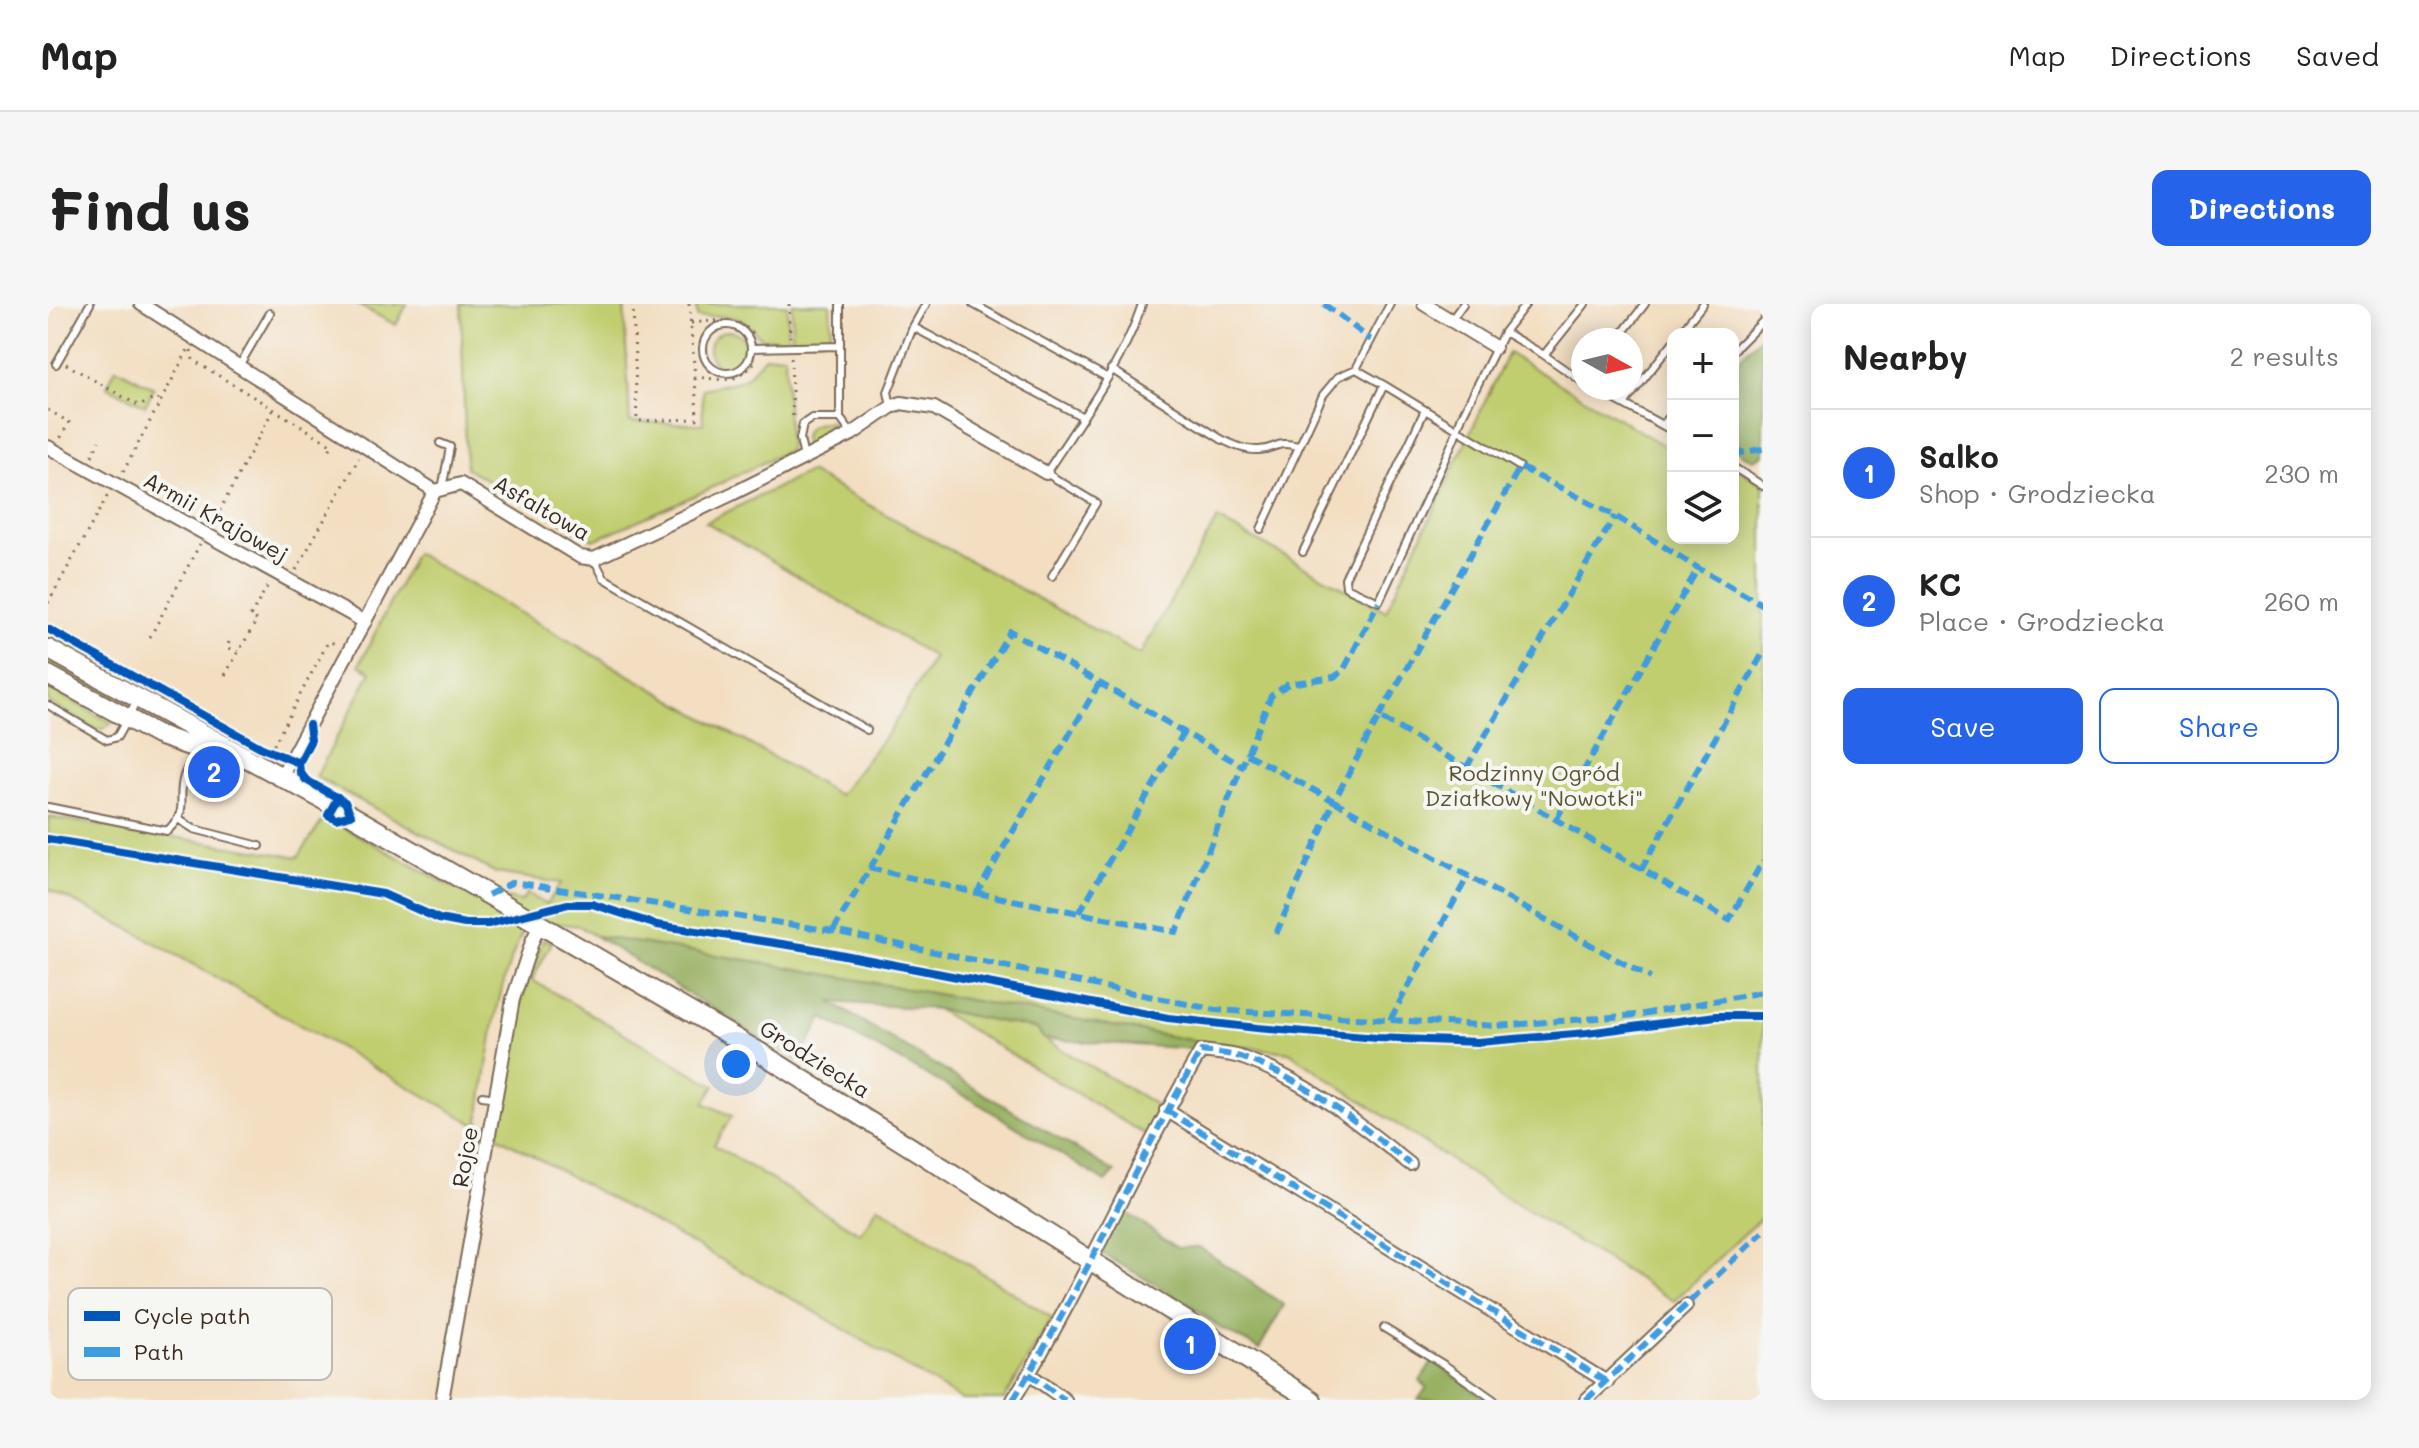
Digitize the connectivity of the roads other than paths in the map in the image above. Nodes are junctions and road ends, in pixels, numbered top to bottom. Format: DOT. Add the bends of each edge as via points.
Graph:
graph roads {
  1 [pos="90,304"];
  2 [pos="141,304"];
  3 [pos="840,304"];
  4 [pos="926,304"];
  5 [pos="973,304"];
  6 [pos="1142,304"];
  7 [pos="1390,304"];
  8 [pos="1424,304"];
  9 [pos="1463,304"];
  10 [pos="1526,304"];
  11 [pos="1585,304"];
  12 [pos="1645,304"];
  13 [pos="1703,304"];
  14 [pos="270,313"];
  15 [pos="1452,319"];
  16 [pos="1763,321"];
  17 [pos="913,327"];
  18 [pos="1626,328"];
  19 [pos="1684,328"];
  20 [pos="1504,332"];
  21 [pos="1739,345"];
  22 [pos="840,346"];
  23 [pos="1495,347"];
  24 [pos="752,348"];
  25 [pos="1667,350"];
  26 [pos="1544,355"];
  27 [pos="57,362"];
  28 [pos="239,366"];
  29 [pos="1111,369"];
  30 [pos="1356,369"];
  31 [pos="1571,374"];
  32 [pos="1106,377"];
  33 [pos="1384,385"];
  34 [pos="1616,400"];
  35 [pos="1624,404"];
  36 [pos="891,407"];
  37 [pos="1425,410"];
  38 [pos="1083,417"];
  39 [pos="840,418"];
  40 [pos="1667,420"];
  41 [pos="1663,425"];
  42 [pos="1667,427"];
  43 [pos="1457,428"];
  44 [pos="852,434"];
  45 [pos="440,443"];
  46 [pos="52,446"];
  47 [pos="1298,446"];
  48 [pos="804,458"];
  49 [pos="1520,467"];
  50 [pos="1739,471"];
  51 [pos="1046,473"];
  52 [pos="1763,486"];
  53 [pos="438,490"];
  54 [pos="1261,529"];
  55 [pos="1303,552"];
  56 [pos="594,559"];
  57 [pos="1052,576"];
  58 [pos="365,622"];
  59 [pos="48,649"];
  60 [pos="48,675"];
  61 [pos="138,698"];
  62 [pos="48,705"];
  63 [pos="127,718"];
  64 [pos="867,730"];
  65 [pos="198,741"];
  66 [pos="281,777"];
  67 [pos="48,807"];
  68 [pos="178,819"];
  69 [pos="260,846"];
  70 [pos="540,926"];
  71 [pos="482,1096"];
  72 [pos="496,1098"];
  73 [pos="1166,1110"];
  74 [pos="1410,1164"];
  75 [pos="1091,1261"];
  76 [pos="1686,1306"];
  77 [pos="1384,1328"];
  78 [pos="1029,1374"];
  79 [pos="1607,1382"];
  80 [pos="442,1400"];
  81 [pos="1013,1400"];
  82 [pos="1065,1400"];
  83 [pos="1312,1400"];
  84 [pos="1494,1400"];
  85 [pos="1586,1400"];
  1 -- 27 [label="lane"];
  2 -- 28 [label="street"];
  3 -- 22 [label="lane"];
  4 -- 17 [label="lane"];
  5 -- 32 [label="lane"];
  6 -- 29 [label="lane"];
  7 -- 30 [label="lane"];
  8 -- 15 [label="street"];
  9 -- 15 [label="lane"];
  10 -- 20 [label="lane"];
  11 -- 26 [label="lane"];
  12 -- 18 [label="lane"];
  13 -- 19 [label="lane"];
  14 -- 28 [label="lane"];
  15 -- 23 [label="street"];
  16 -- 21 [label="lane"];
  17 -- 36 [label="lane" via="888,392"];
  17 -- 38 [label="lane"];
  20 -- 23 [label="lane"];
  20 -- 26 [label="lane"];
  22 -- 24 [label="lane"];
  22 -- 39 [label="lane"];
  23 -- 43 [label="lane"];
  24 -- 24 [label="lane" via="746,334 726,324 707,335 702,350 707,364 728,374 742,369"];
  25 -- 35 [label="lane"];
  26 -- 31 [label="lane"];
  28 -- 53 [label="street"];
  29 -- 32 [label="lane"];
  29 -- 47 [label="lane" via="1241,448 1262,450 1284,442"];
  30 -- 33 [label="lane"];
  30 -- 47 [label="lane" via="1338,377 1323,395"];
  32 -- 38 [label="lane"];
  33 -- 37 [label="lane"];
  33 -- 55 [label="lane"];
  34 -- 35 [label="lane"];
  35 -- 41 [label="lane"];
  36 -- 44 [label="street, Asfaltowa"];
  36 -- 51 [label="street" via="901,403 934,408"];
  37 -- 43 [label="lane"];
  37 -- 43 [label="lane" via="1345,578 1346,587 1379,602"];
  38 -- 51 [label="lane"];
  39 -- 44 [label="lane"];
  39 -- 48 [label="lane" via="812,418 803,424"];
  40 -- 41 [label="lane"];
  41 -- 42 [label="lane"];
  43 -- 49 [label="lane"];
  44 -- 48 [label="street, Asfaltowa"];
  45 -- 53 [label="lane" via="450,447"];
  46 -- 58 [label="street, Armii Krajowej"];
  47 -- 54 [label="lane"];
  48 -- 56 [label="street, Asfaltowa"];
  50 -- 52 [label="lane"];
  51 -- 57 [label="lane" via="1096,503"];
  53 -- 56 [label="street, Asfaltowa" via="461,484 580,557"];
  53 -- 58 [label="street"];
  56 -- 64 [label="lane" via="604,578"];
  58 -- 66 [label="street"];
  59 -- 61 [label="street, Grodziecka"];
  60 -- 63 [label="street, Grodziecka"];
  61 -- 63 [label="lane"];
  61 -- 65 [label="street, Grodziecka"];
  62 -- 63 [label="lane" via="107,740 117,737"];
  63 -- 65 [label="street, Grodziecka" via="158,735"];
  65 -- 66 [label="street, Grodziecka"];
  65 -- 68 [label="lane" via="184,777"];
  66 -- 70 [label="street, Grodziecka"];
  67 -- 68 [label="lane" via="167,831"];
  68 -- 69 [label="lane" via="194,829"];
  70 -- 72 [label="street, Rojce" via="510,998"];
  70 -- 75 [label="street, Grodziecka" via="761,1053"];
  71 -- 72 [label="lane"];
  72 -- 80 [label="street, Rojce"];
  73 -- 74 [label="street" via="1201,1051 1241,1057 1347,1115"];
  73 -- 75 [label="street"];
  73 -- 79 [label="street"];
  75 -- 78 [label="street"];
  75 -- 83 [label="street, Grodziecka"];
  76 -- 79 [label="street"];
  77 -- 84 [label="lane"];
  78 -- 81 [label="street"];
  78 -- 82 [label="street"];
  79 -- 85 [label="street"];
}
